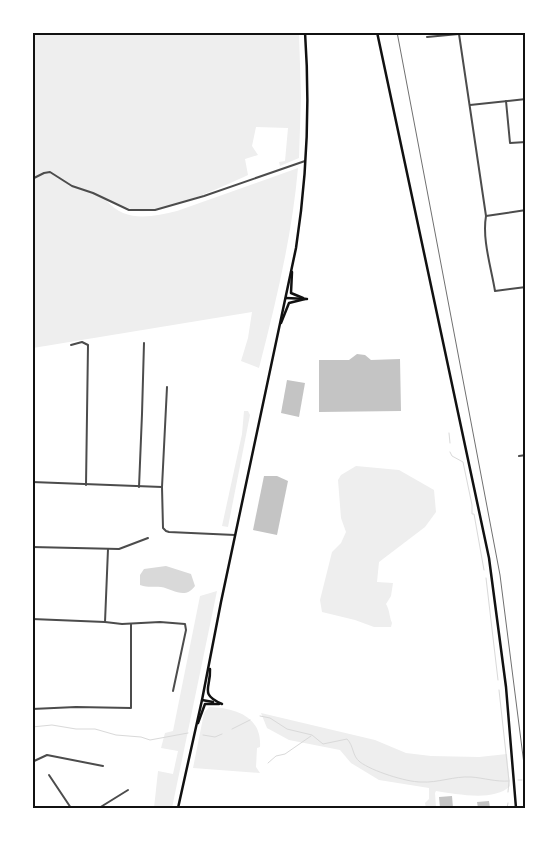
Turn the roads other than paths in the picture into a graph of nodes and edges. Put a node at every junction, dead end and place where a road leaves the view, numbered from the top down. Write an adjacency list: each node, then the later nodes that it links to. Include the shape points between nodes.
1 (305, 32): 10 (main road)
2 (377, 32): 51 (main road, via 489,558 506,687)
3 (480, 32): 4 (street)
4 (459, 34): 5 (street); 8 (street)
5 (427, 37)
6 (526, 99): 7 (street)
7 (506, 101): 8 (street); 9 (street, via 510,143)
8 (470, 105): 14 (street)
9 (526, 142)
10 (305, 161): 12 (street, via 155,210 129,210 72,186 50,172); 15 (main road, via 302,210)
11 (32, 173): 12 (lane)
12 (33, 178)
13 (526, 210): 14 (street)
14 (486, 216): 16 (street, via 495,291)
15 (292, 268): 17 (main road); 18 (main road, via 291,293)
16 (526, 288)
17 (285, 298): 18 (main road); 19 (main road)
18 (306, 299): 19 (main road, via 289,303)
19 (279, 329): 31 (main road)
20 (144, 343): 29 (street)
21 (71, 345): 28 (street, via 82,342 88,345)
22 (34, 354): 23 (street)
23 (32, 375)
24 (167, 387): 30 (street)
25 (526, 455): 26 (street)
26 (519, 456)
27 (32, 482): 28 (street)
28 (86, 484): 29 (street)
29 (138, 487): 30 (street)
30 (162, 487): 31 (street, via 163,528 166,531)
31 (235, 535): 38 (main road)
32 (148, 538): 34 (street, via 119,549)
33 (32, 547): 34 (street)
34 (108, 549): 36 (street)
35 (32, 619): 36 (street)
36 (105, 622): 37 (street)
37 (131, 624): 39 (street, via 185,624); 42 (street, via 130,708)
38 (209, 665): 40 (main road); 41 (main road, via 208,693 211,699)
39 (173, 691)
40 (202, 700): 41 (main road); 43 (main road)
41 (222, 704): 43 (main road, via 205,704)
42 (32, 708)
43 (196, 726): 50 (main road)
44 (32, 762): 45 (street, via 47,754)
45 (103, 766)
46 (49, 775): 48 (street)
47 (128, 790): 49 (street)
48 (71, 808)
49 (99, 808)
50 (178, 808)
51 (516, 808)

